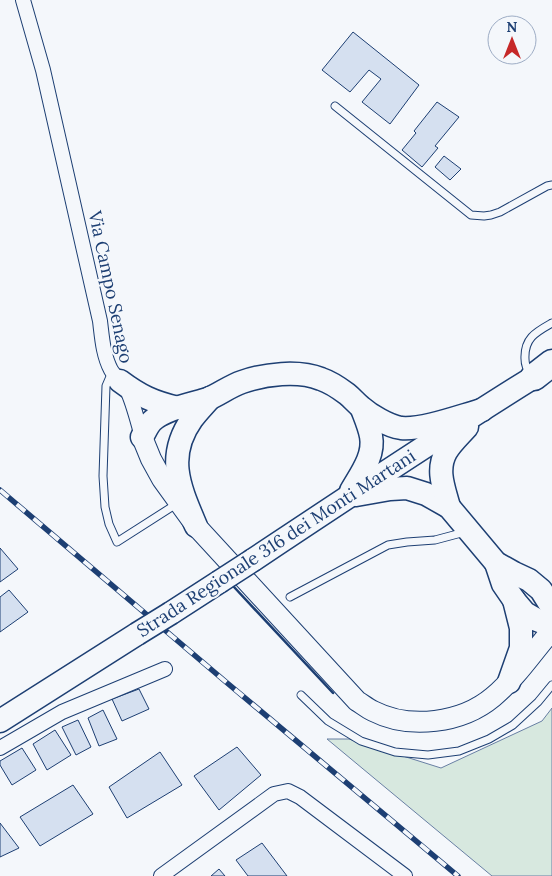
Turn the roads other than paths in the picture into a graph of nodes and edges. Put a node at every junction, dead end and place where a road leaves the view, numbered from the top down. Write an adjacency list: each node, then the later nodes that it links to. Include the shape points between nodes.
1 (23, 0): 6 (street, Via Campo Senago, via 43,70 100,321 103,347)
2 (335, 106): 3 (lane, via 471,215 500,212)
3 (552, 185)
4 (552, 323): 5 (lane, via 530,338 524,355 526,369)
5 (546, 369): 8 (main road, Strada Regionale 316 dei Monti Martani)
6 (116, 376): 9 (main road, via 138,394); 10 (street, via 130,397); 12 (lane, Via Campo Senago, via 106,386 104,476 105,507 118,542)
7 (362, 409): 8 (main road, via 384,422 409,428); 9 (main road, via 349,395 319,378 273,374 242,382); 11 (main road, via 372,443 366,466)
8 (482, 410): 11 (main road, Strada Regionale 316 dei Monti Martani); 13 (main road, via 452,443 442,461 441,478)
9 (185, 414): 10 (main road, via 178,430 162,436); 14 (main road, via 177,467 180,488)
10 (142, 437): 12 (street, via 154,466)
11 (348, 496): 13 (main road, via 408,488); 28 (main road, Strada Regionale 316 dei Monti Martani, bridge, via 171,613)
12 (178, 503): 14 (street)
13 (449, 507): 15 (main road)
14 (196, 526): 25 (street, via 356,701 374,712 415,721 456,717 476,709)
15 (469, 530): 16 (main road); 19 (lane, via 435,540 388,545)
16 (496, 563): 17 (main road); 20 (main road, via 503,584)
17 (529, 580): 18 (main road); 21 (main road, via 541,590)
18 (552, 581)
19 (290, 597)
20 (514, 600): 22 (main road, via 525,613); 25 (main road, via 521,628 521,648)
21 (552, 611)
22 (552, 626)
23 (552, 630): 25 (street)
24 (165, 669): 29 (street, via 62,712)
25 (509, 682)
26 (552, 685): 27 (lane, via 513,725 489,739 459,751 428,755 395,752 361,741 328,721)
27 (302, 695)
28 (0, 720)
29 (0, 748)
30 (161, 876): 31 (street, via 274,794 288,791)
31 (405, 876)

